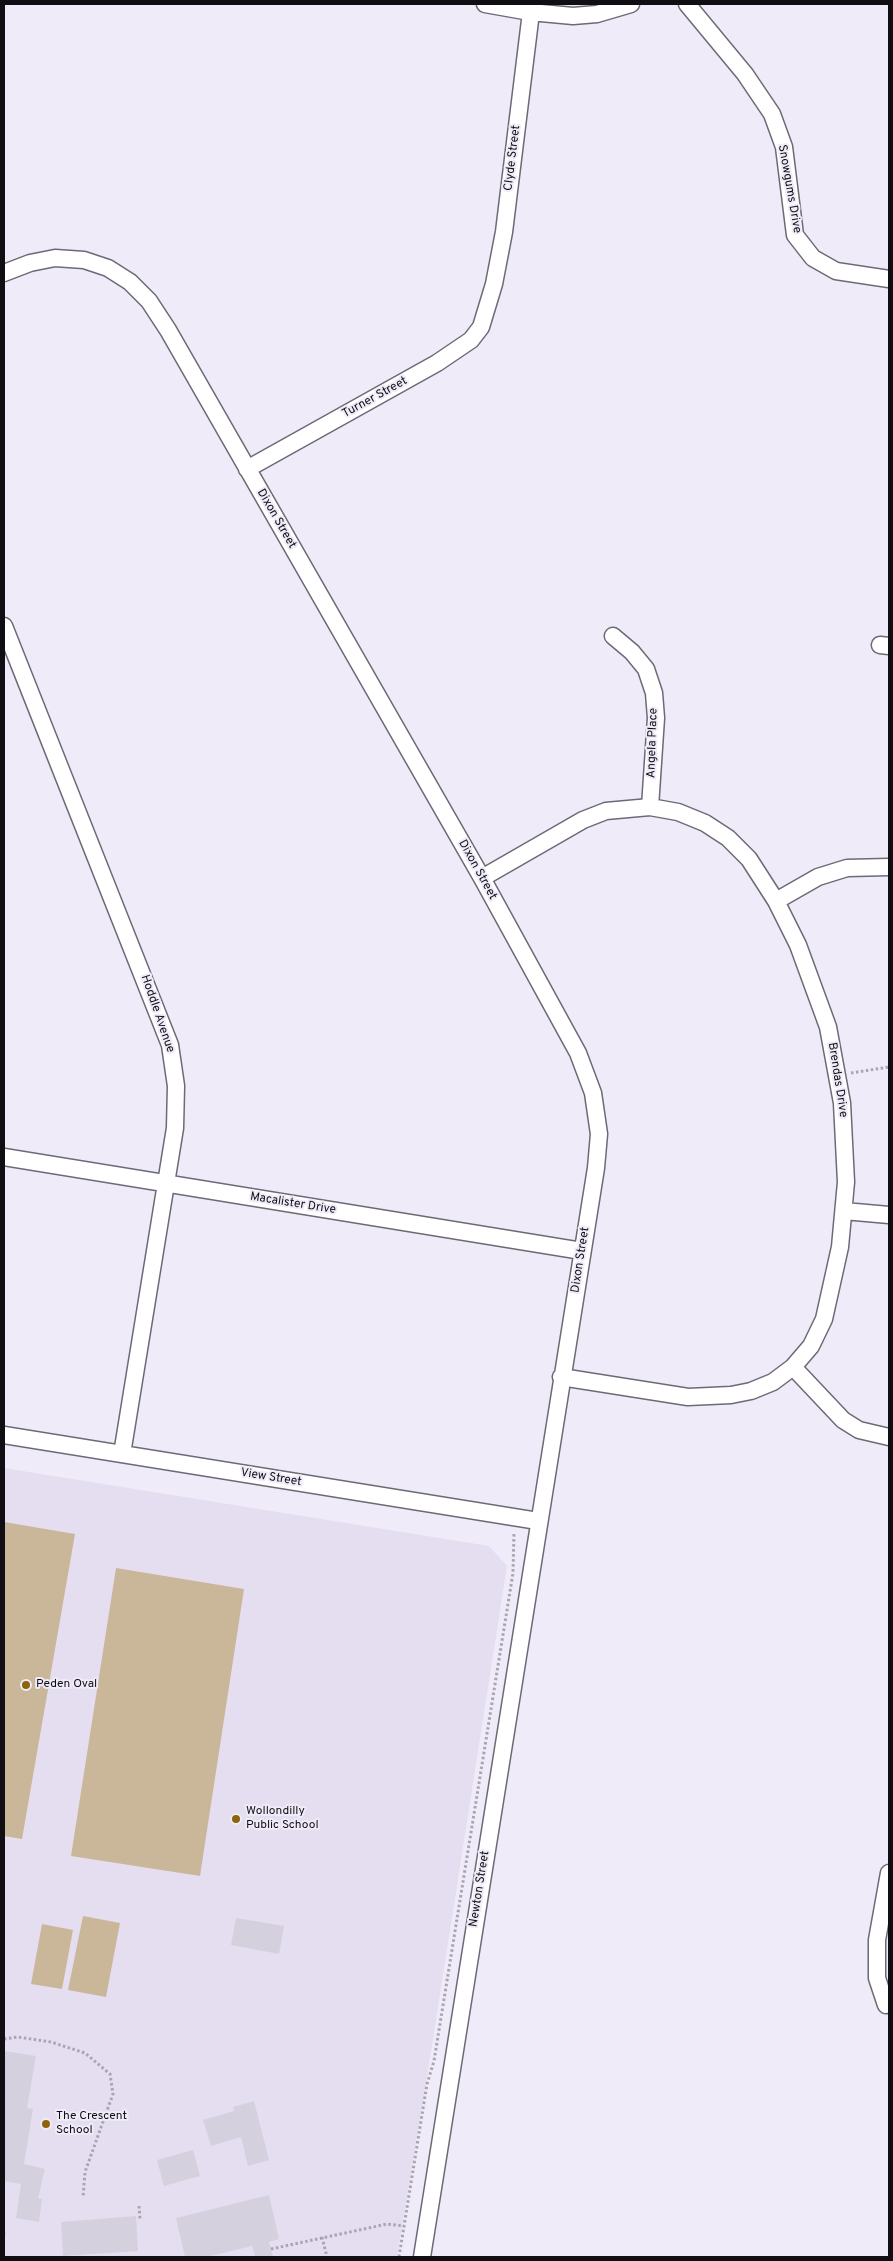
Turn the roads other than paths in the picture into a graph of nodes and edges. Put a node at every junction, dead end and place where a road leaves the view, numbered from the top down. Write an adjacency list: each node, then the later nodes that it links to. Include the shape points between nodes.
1 (485, 4): 4 (street)
2 (631, 4): 4 (street, via 598,14 573,16)
3 (687, 4): 6 (street, Snowgums Drive, via 745,74 772,114 784,147 795,235 813,258 836,271)
4 (531, 8): 7 (street, Clyde Street, via 504,232)
5 (4, 273): 8 (street, Dixon Street, via 30,262 55,258 84,260 108,268 130,282 149,301 168,330)
6 (889, 279)
7 (487, 310): 8 (street, Turner Street, via 481,327 458,350)
8 (247, 469): 13 (street, Dixon Street)
9 (4, 626): 16 (street, Hoddle Avenue, via 170,1045 176,1094)
10 (613, 636): 11 (street, Angela Place, via 646,669 654,693 656,718)
11 (650, 807): 13 (street, Brendas Drive, via 606,811 583,820); 14 (street, Brendas Drive, via 678,812 705,823 728,838 749,860)
12 (889, 867): 14 (street, via 847,868 818,877)
13 (482, 878): 19 (street, Dixon Street, via 578,1054 593,1093 598,1142)
14 (776, 901): 17 (street, Brendas Drive, via 816,988 828,1027 842,1104)
15 (4, 1157): 16 (street, Macalister Drive)
16 (167, 1183): 19 (street, Macalister Drive); 24 (street, Hoddle Avenue)
17 (844, 1211): 18 (street); 20 (street, Brendas Drive, via 824,1319 811,1346)
18 (889, 1215)
19 (582, 1251): 21 (street, Dixon Street)
20 (793, 1367): 21 (street, Brendas Drive, via 773,1382 751,1391 695,1397); 23 (street, via 843,1420 859,1430)
21 (562, 1376): 25 (street, Dixon Street)
22 (4, 1436): 24 (street, View Street)
23 (889, 1437)
24 (122, 1454): 25 (street, View Street)
25 (538, 1521): 28 (street, Newton Street)
26 (889, 1873): 27 (street, via 876,1940 876,1978 886,2005)
27 (889, 2004)
28 (422, 2257)

